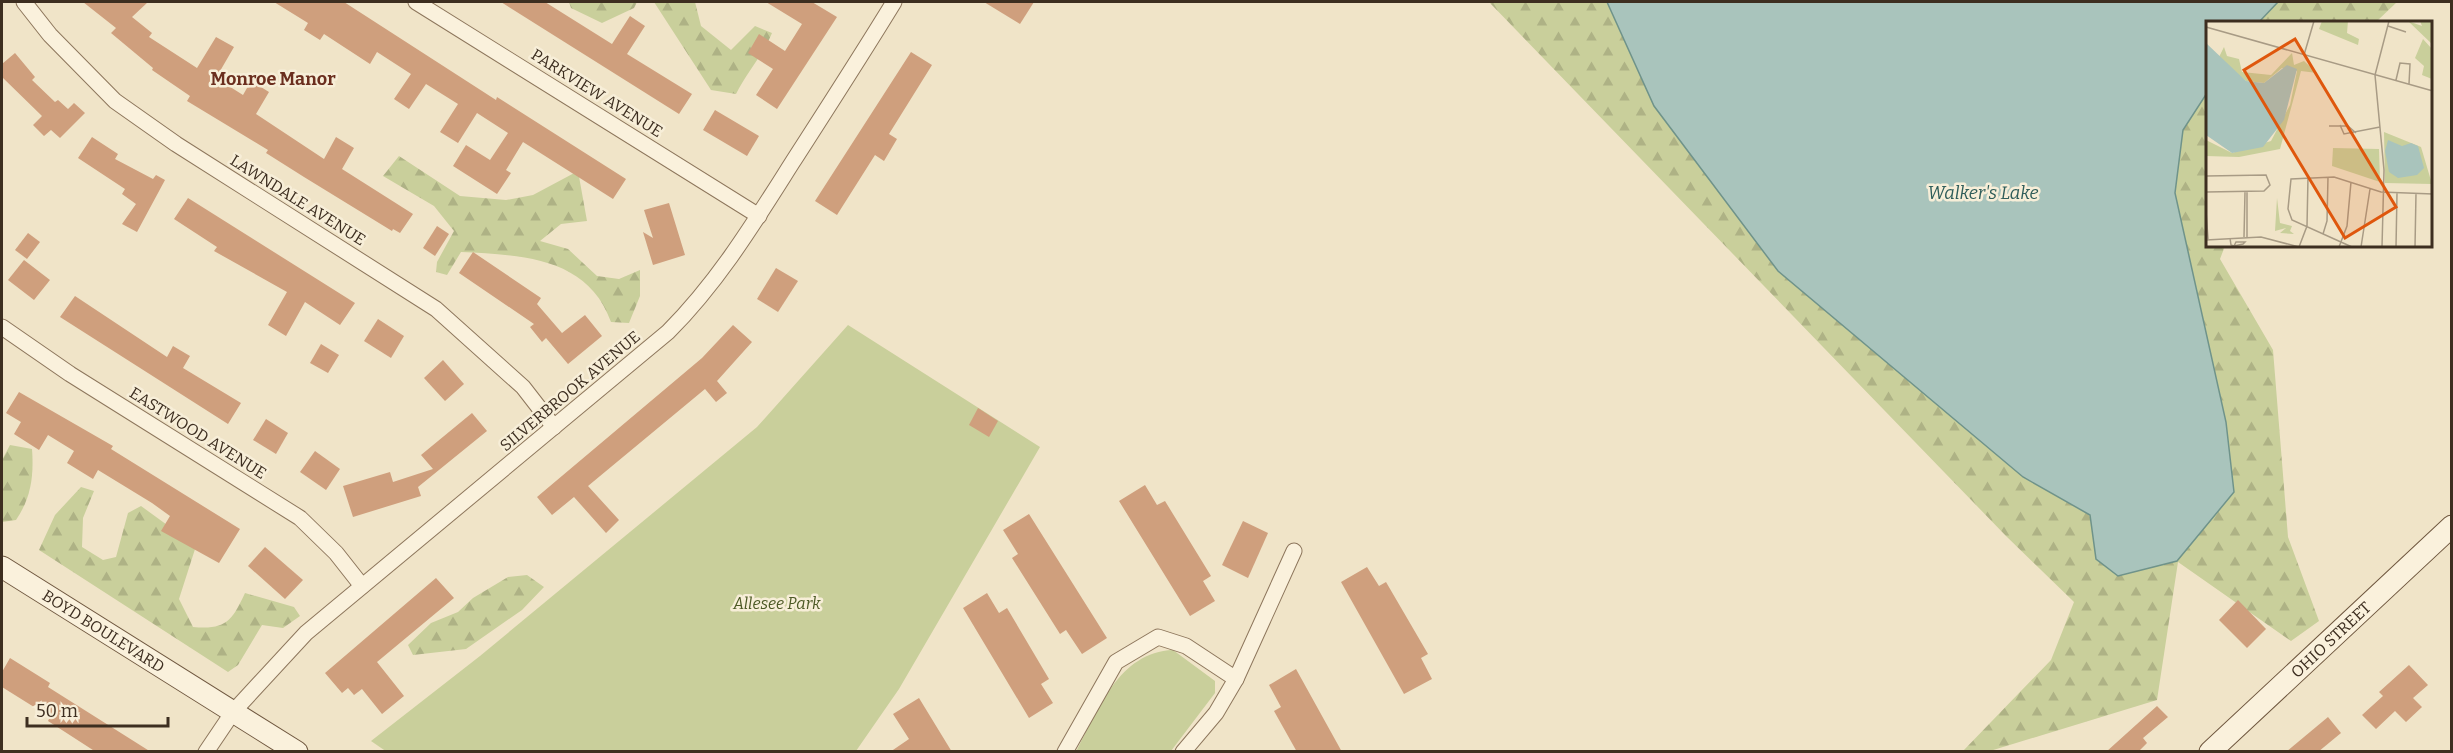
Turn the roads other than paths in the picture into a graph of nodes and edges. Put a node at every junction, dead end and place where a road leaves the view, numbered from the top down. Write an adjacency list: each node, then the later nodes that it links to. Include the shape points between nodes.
1 (24, 2): 6 (street, LAWNDALE AVENUE, via 50,35 115,101 436,309 523,387)
2 (416, 2): 4 (street, PARKVIEW AVENUE)
3 (891, 3): 4 (street, SILVERBROOK AVENUE)
4 (759, 216): 6 (street, SILVERBROOK AVENUE, via 693,307)
5 (2, 327): 10 (street, EASTWOOD AVENUE, via 300,518 336,553)
6 (554, 427): 10 (street, SILVERBROOK AVENUE)
7 (2451, 526): 13 (street, OHIO STREET)
8 (1294, 550): 11 (street)
9 (2, 567): 12 (street, BOYD BOULEVARD)
10 (362, 586): 12 (street, SILVERBROOK AVENUE, via 306,633)
11 (1236, 679): 16 (street, via 1186,646 1158,637 1116,662); 17 (street, via 1216,713)
12 (233, 711): 14 (street, SILVERBROOK AVENUE); 15 (street, BOYD BOULEVARD)
13 (2218, 749)
14 (206, 752)
15 (297, 752)
16 (1065, 752)
17 (1183, 752)

